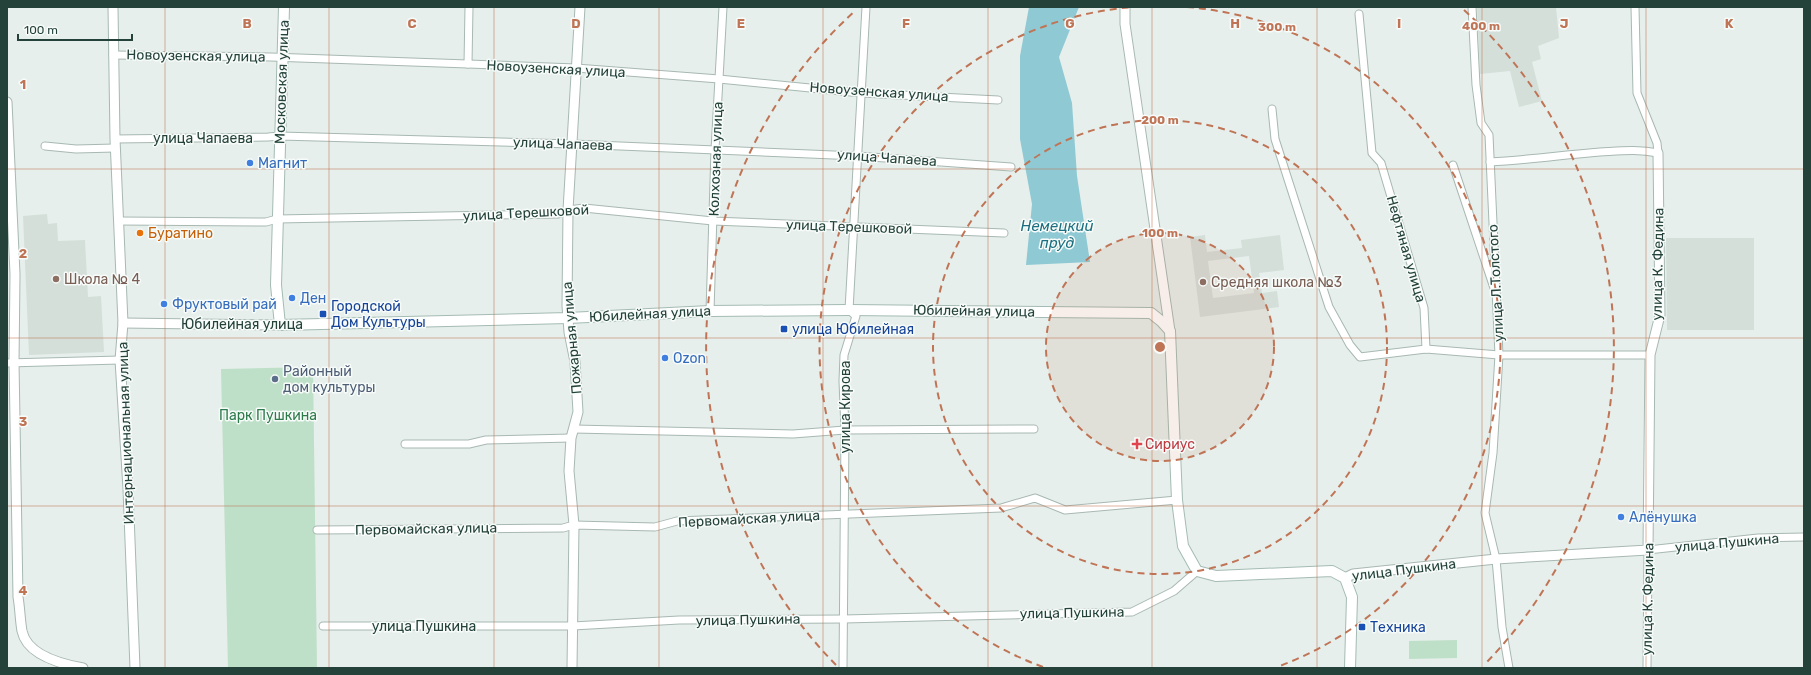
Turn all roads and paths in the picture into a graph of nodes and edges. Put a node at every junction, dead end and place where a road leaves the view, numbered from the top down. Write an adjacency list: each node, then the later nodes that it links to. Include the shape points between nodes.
1 (113, 7): 11 (street, Интернациональная улица)
2 (284, 7): 12 (main road, Московская улица)
3 (468, 7): 13 (street)
4 (580, 7): 14 (street, Пожарная улица)
5 (723, 7): 15 (street, Колхозная улица)
6 (866, 7): 16 (street, улица Кирова)
7 (1125, 7): 42 (street, via 1126,31)
8 (1472, 7): 27 (street, улица Л.Толстого, via 1476,85 1481,123 1489,135)
9 (1635, 7): 25 (street, улица К. Федина, via 1637,93 1658,143)
10 (1359, 14): 43 (street, Нефтяная улица, via 1372,153 1381,163 1424,308)
11 (113, 55): 12 (street, Новоузенская улица); 21 (street, Интернациональная улица)
12 (282, 58): 13 (street, Новоузенская улица); 20 (main road, Московская улица)
13 (468, 64): 14 (street, Новоузенская улица)
14 (576, 68): 15 (street, Новоузенская улица); 22 (street, Пожарная улица)
15 (719, 79): 16 (street, Новоузенская улица); 24 (street, Колхозная улица)
16 (861, 93): 17 (street, Новоузенская улица); 26 (street, улица Кирова)
17 (998, 100)
18 (7, 102): 47 (street, via 15,274)
19 (1272, 109): 43 (street, via 1275,139 1329,307 1350,345 1360,357)
20 (280, 136): 21 (street, улица Чапаева); 22 (street, улица Чапаева); 31 (main road, Московская улица)
21 (115, 143): 23 (street, улица Чапаева, via 76,148); 32 (street, Интернациональная улица)
22 (572, 144): 24 (street, улица Чапаева); 30 (street, Пожарная улица)
23 (45, 146)
24 (715, 150): 26 (street, улица Чапаева); 33 (street, Колхозная улица)
25 (1658, 153): 27 (street, via 1642,150); 45 (street, улица К. Федина, via 1660,315)
26 (857, 156): 29 (street, улица Чапаева); 34 (street, улица Кирова)
27 (1490, 162): 36 (street, улица Л.Толстого)
28 (1453, 165): 36 (street)
29 (1011, 167)
30 (568, 210): 31 (street, улица Терешковой, via 558,214); 33 (street, улица Терешковой, via 584,208); 39 (street, Пожарная улица)
31 (277, 219): 32 (street, улица Терешковой, via 266,222); 41 (main road, Московская улица, via 276,285)
32 (119, 221): 40 (street, Интернациональная улица)
33 (713, 221): 34 (street, улица Терешковой); 38 (street, Колхозная улица)
34 (854, 227): 35 (street, улица Терешковой); 37 (street, улица Кирова)
35 (1004, 233)
36 (1497, 297): 44 (street, улица Л.Толстого)
37 (849, 310): 38 (main road, Юбилейная улица); 42 (main road, Юбилейная улица, via 1152,313); 50 (street, улица Кирова, via 856,316 844,355)
38 (710, 311): 39 (main road, Юбилейная улица)
39 (568, 318): 41 (main road, Юбилейная улица); 48 (street, Пожарная улица, via 575,362 578,412)
40 (123, 323): 41 (street, Юбилейная улица); 46 (street, Интернациональная улица)
41 (280, 325)
42 (1170, 331): 53 (main road)
43 (1426, 349): 44 (street)
44 (1499, 355): 45 (street); 59 (street, улица Л.Толстого, via 1493,453 1485,513)
45 (1650, 355): 58 (street, улица К. Федина)
46 (120, 360): 47 (street); 66 (street, Интернациональная улица)
47 (11, 362): 65 (street, via 18,597 22,632 30,648 45,656)
48 (574, 429): 50 (street, via 793,434); 51 (street, Пожарная улица)
49 (1034, 429): 50 (street)
50 (845, 430): 54 (street, улица Кирова)
51 (571, 438): 52 (street, via 486,440 469,444); 55 (street, Пожарная улица, via 569,471)
52 (405, 444)
53 (1177, 500): 54 (street, Первомайская улица, via 1065,510 1035,498 1001,508); 60 (main road, via 1183,546)
54 (845, 514): 55 (street, Первомайская улица, via 677,521 655,527); 62 (street, улица Кирова)
55 (574, 525): 56 (street, Первомайская улица, via 563,528); 64 (street, Пожарная улица)
56 (317, 530)
57 (1804, 537): 58 (street, улица Пушкина, via 1758,538)
58 (1648, 550): 59 (street, улица Пушкина); 71 (street, улица К. Федина)
59 (1496, 559): 61 (street, улица Пушкина, via 1353,574); 70 (street, улица Л.Толстого, via 1502,627)
60 (1197, 571): 61 (main road, улица Пушкина, via 1216,576 1332,571); 62 (street, улица Пушкина, via 1174,592 1132,612)
61 (1345, 578): 69 (main road, via 1352,597)
62 (844, 619): 64 (street, улица Пушкина, via 679,620); 68 (street, улица Кирова)
63 (323, 626): 64 (street, улица Пушкина)
64 (573, 626): 67 (street, Пожарная улица)
65 (83, 668)
66 (135, 668)
67 (572, 668)
68 (844, 668)
69 (1350, 668)
70 (1509, 668)
71 (1647, 668)

